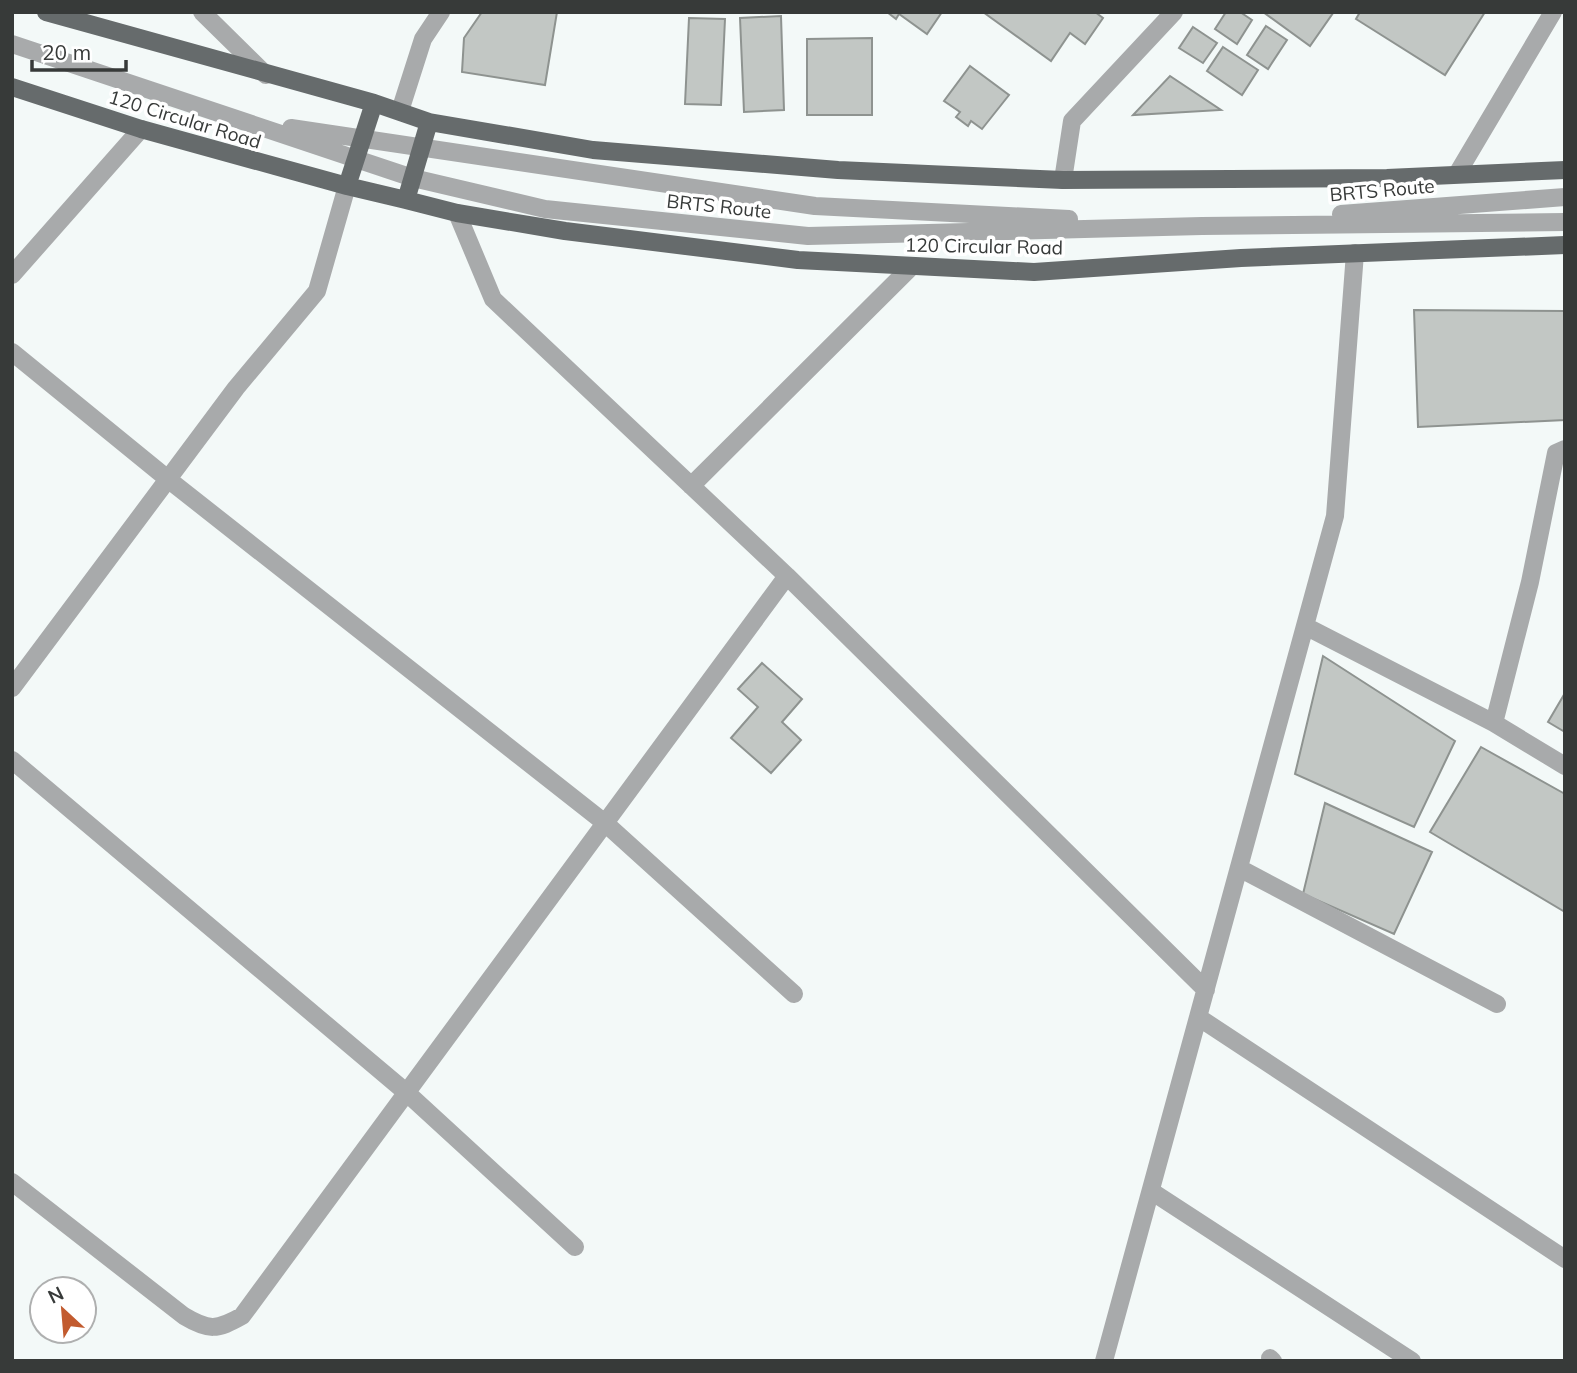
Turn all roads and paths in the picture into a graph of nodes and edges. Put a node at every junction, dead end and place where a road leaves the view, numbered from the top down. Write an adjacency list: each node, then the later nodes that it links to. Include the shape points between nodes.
1 (46, 12): 7 (main road)
2 (202, 12): 7 (street)
3 (441, 12): 10 (street, via 423,39)
4 (1174, 12): 20 (street, via 1072,121)
5 (1553, 12): 18 (street)
6 (12, 44): 11 (street, BRTS Route)
7 (266, 75): 9 (main road)
8 (12, 88): 13 (main road, 120 Circular Road)
9 (374, 103): 10 (main road); 14 (main road)
10 (400, 111): 12 (main road)
11 (244, 121): 14 (street, BRTS Route); 16 (street, BRTS Route)
12 (429, 122): 15 (main road); 20 (main road, via 593,150 838,170)
13 (141, 129): 21 (main road, 120 Circular Road); 30 (street)
14 (362, 140): 15 (street, BRTS Route); 16 (main road)
15 (421, 149): 19 (main road); 26 (street, BRTS Route, via 815,206)
16 (355, 160): 19 (street, BRTS Route); 21 (main road)
17 (1565, 170): 18 (main road)
18 (1457, 174): 20 (main road)
19 (413, 178): 23 (main road); 26 (street, BRTS Route, via 545,209 808,236)
20 (1063, 180)
21 (347, 186): 23 (main road, 120 Circular Road); 33 (street, via 317,291 236,388)
22 (1565, 197): 26 (street, BRTS Route)
23 (406, 200): 24 (main road, 120 Circular Road)
24 (457, 213): 29 (main road, 120 Circular Road, via 565,232 798,260); 34 (street, via 493,299)
25 (1565, 222): 26 (street, BRTS Route)
26 (1202, 226)
27 (1565, 245): 28 (main road, 120 Circular Road)
28 (1354, 253): 29 (main road, 120 Circular Road, via 1034,272); 36 (street, via 1335,516)
29 (912, 266): 34 (street)
30 (12, 275)
31 (12, 352): 33 (street)
32 (1565, 449): 38 (street, via 1556,453 1530,582)
33 (169, 480): 37 (street); 41 (street)
34 (691, 486): 35 (street)
35 (787, 576): 41 (street); 43 (street)
36 (1305, 626): 38 (street); 42 (street)
37 (12, 688)
38 (1494, 723): 40 (street)
39 (12, 760): 47 (street)
40 (1565, 766)
41 (606, 823): 44 (street); 47 (street)
42 (1239, 868): 43 (street); 45 (street)
43 (1206, 990): 46 (street)
44 (794, 994)
45 (1497, 1004)
46 (1198, 1017): 49 (street); 51 (street)
47 (407, 1093): 48 (street, via 254,1301 242,1316 221,1328 202,1326 184,1316); 50 (street)
48 (12, 1182)
49 (1151, 1191): 52 (street); 53 (street)
50 (575, 1247)
51 (1565, 1259)
52 (1387, 1354): 54 (street)
53 (1104, 1361)
54 (1412, 1361)

